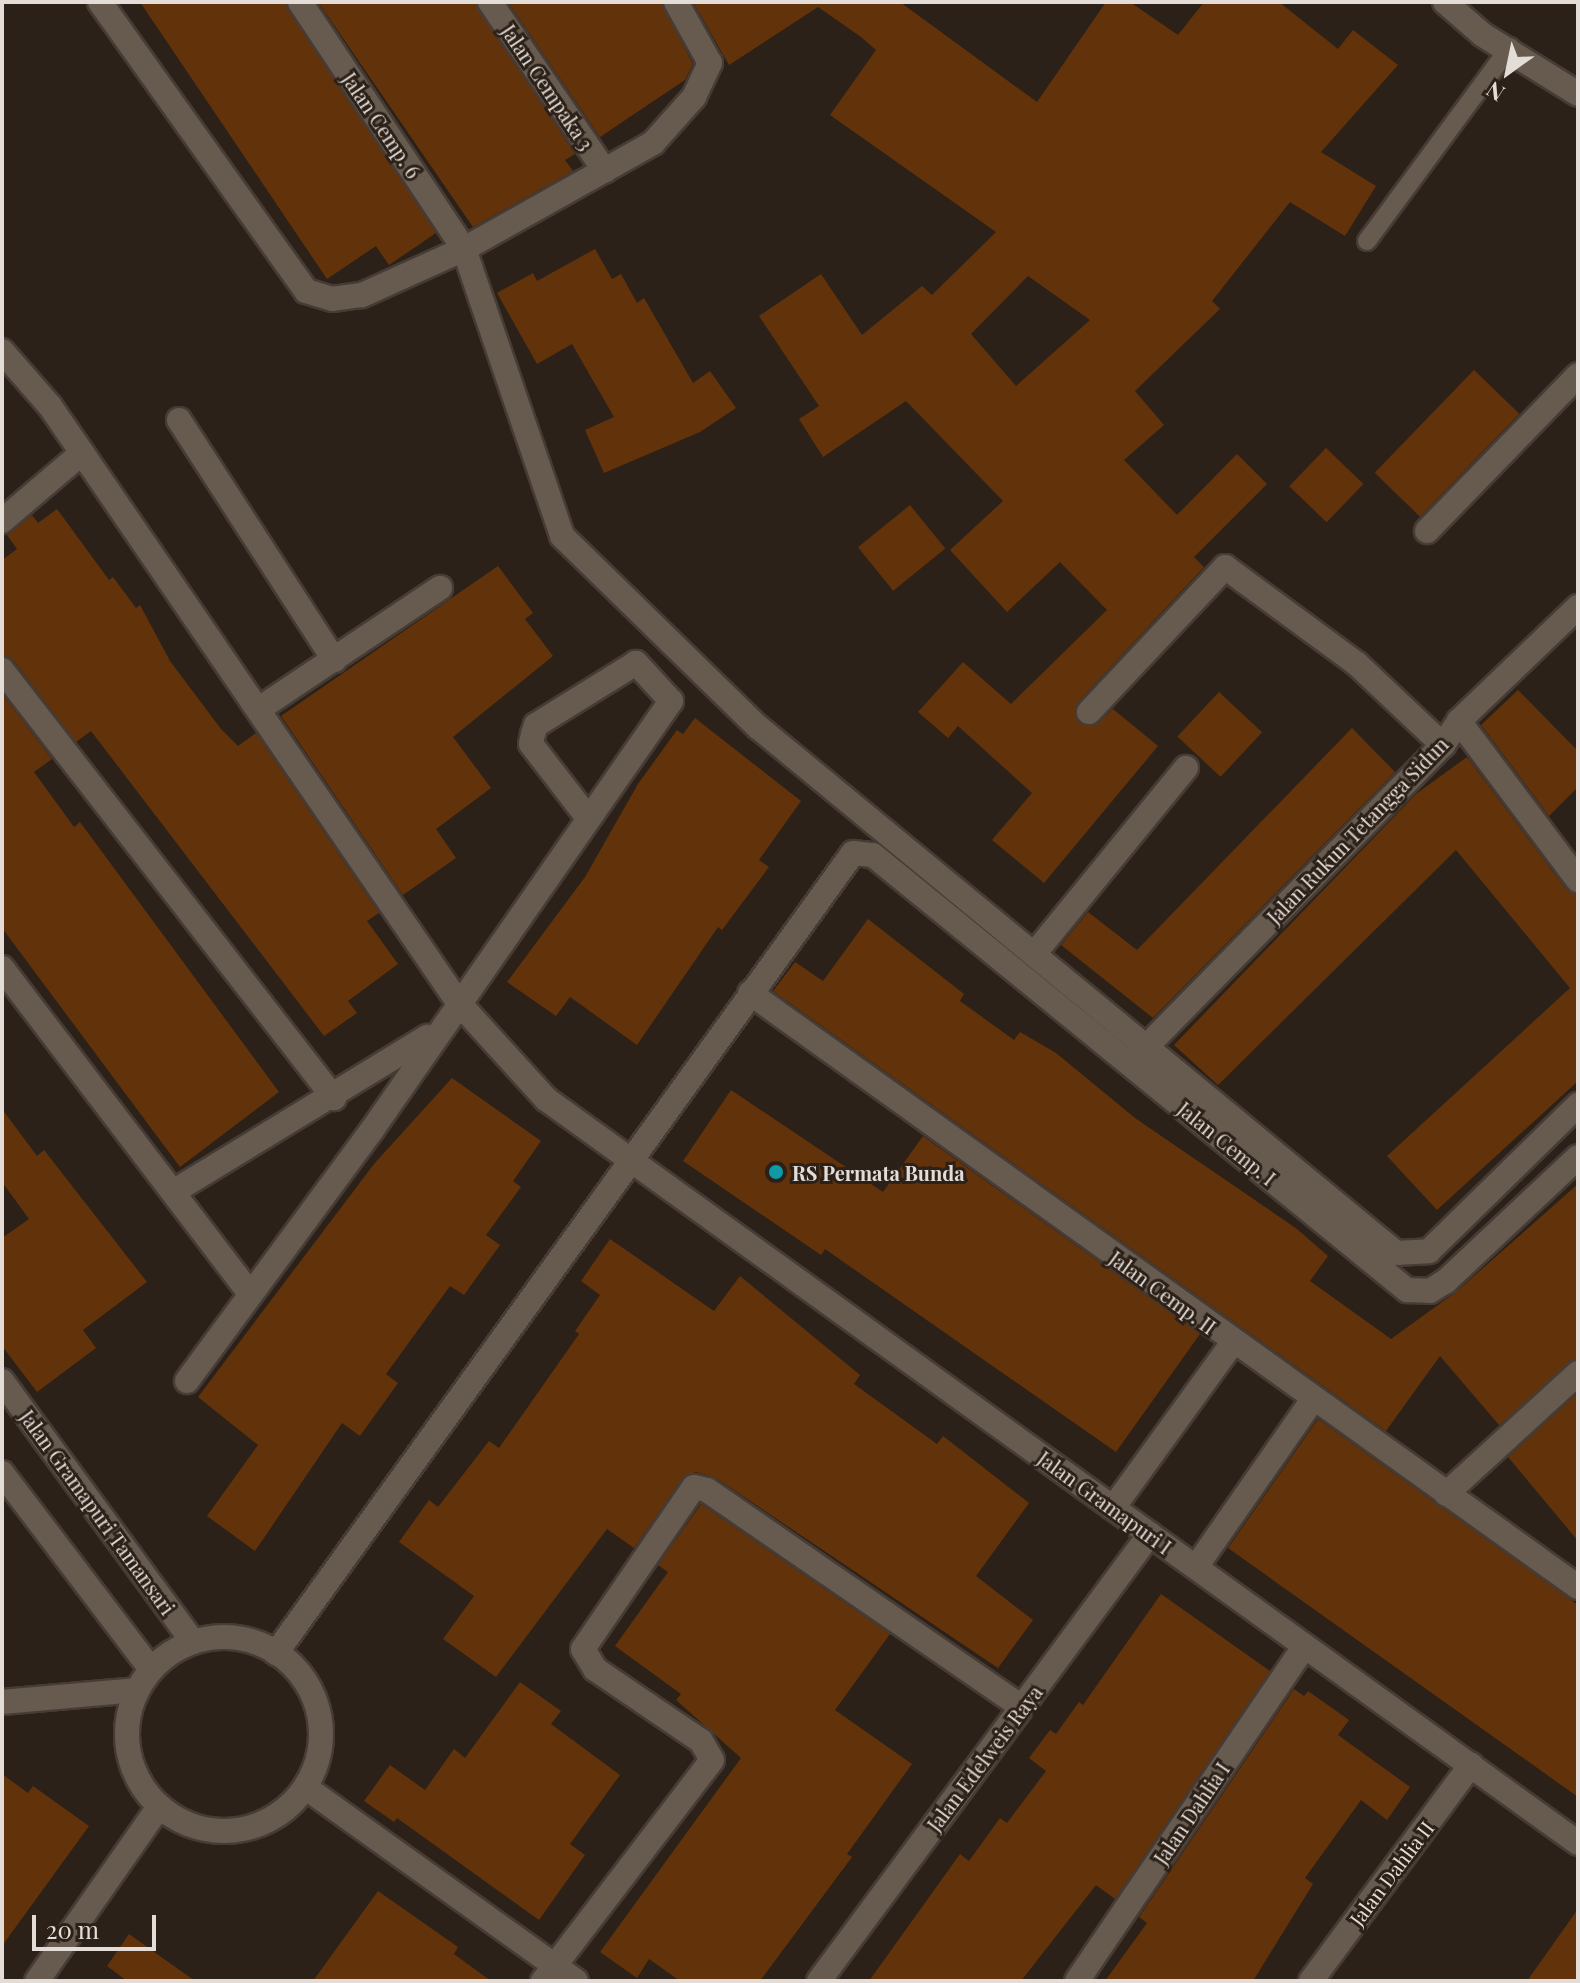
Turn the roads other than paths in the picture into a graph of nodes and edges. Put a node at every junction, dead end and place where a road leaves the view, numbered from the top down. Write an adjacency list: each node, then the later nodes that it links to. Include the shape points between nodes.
1 (100, 2): 10 (street, via 306,291 332,299 362,295)
2 (300, 2): 10 (street, Jalan Cemp. 6)
3 (490, 2): 8 (street, Jalan Cempaka 3)
4 (676, 2): 8 (street, via 710,63 694,97 653,143)
5 (1445, 2): 6 (street, via 1483,35)
6 (1510, 47): 7 (street); 9 (lane)
7 (1578, 94)
8 (605, 171): 10 (street)
9 (1367, 241)
10 (464, 249): 28 (street, Jalan Cemp. 6, via 562,536 758,727)
11 (2, 351): 14 (street, Jalan Gramapuri I)
12 (1578, 375): 16 (street)
13 (179, 420): 19 (street)
14 (82, 453): 15 (street); 21 (street, Jalan Gramapuri I)
15 (2, 521)
16 (1427, 531)
17 (440, 588): 19 (street)
18 (1578, 607): 23 (street)
19 (334, 660): 21 (street)
20 (2, 670): 34 (street)
21 (259, 709): 31 (street, Jalan Gramapuri I)
22 (1089, 712): 24 (street, via 1225,567 1357,664)
23 (1459, 721): 24 (street, Jalan Rukun Tetangga Sidun); 27 (street, Jalan Rukun Tetangga Sidun)
24 (1443, 745): 33 (street, Jalan Rukun Tetangga Sidun)
25 (1186, 768): 28 (street)
26 (588, 818): 26 (street, via 671,701 636,663 536,725 533,734 531,744); 31 (street)
27 (1578, 880)
28 (1035, 953): 33 (street, Jalan Cemp. 6)
29 (2, 968): 38 (street)
30 (750, 993): 36 (street, Jalan Cemp. I, via 847,857 860,851 873,855 1407,1290 1430,1291 1446,1281); 37 (street); 40 (street, Jalan Cemp. II)
31 (458, 1002): 32 (street); 37 (street, Jalan Gramapuri I, via 546,1099)
32 (436, 1031): 34 (street); 39 (street, via 372,1130)
33 (1147, 1046): 35 (street, Jalan Cemp. 6, via 1380,1243 1412,1257 1429,1251)
34 (334, 1098): 38 (street)
35 (1578, 1105)
36 (1578, 1157)
37 (633, 1161): 47 (street, Jalan Gramapuri I); 53 (street)
38 (173, 1192): 39 (street)
39 (248, 1291): 43 (street)
40 (1233, 1342): 44 (street, Jalan Cemp. II); 47 (street)
41 (1578, 1373): 46 (street)
42 (2, 1381): 51 (street, Jalan Gramapuri Tamansari)
43 (187, 1381)
44 (1313, 1399): 46 (street, Jalan Cemp. II); 49 (street)
45 (2, 1473): 54 (street)
46 (1446, 1494): 50 (street, Jalan Cemp. II)
47 (1113, 1508): 48 (street, Jalan Gramapuri I)
48 (1150, 1534): 49 (street, Jalan Gramapuri I); 57 (street, Jalan Edelweis Raya)
49 (1196, 1567): 52 (street, Jalan Gramapuri I)
50 (1578, 1587)
51 (193, 1642): 53 (street, via 243,1639); 54 (street)
52 (1305, 1646): 58 (street, Jalan Gramapuri I); 67 (street, Jalan Dahlia I)
53 (276, 1653): 59 (street, via 305,1681 316,1704 319,1755)
54 (151, 1669): 55 (street)
55 (137, 1690): 56 (street); 60 (street, via 127,1740 142,1787)
56 (2, 1702)
57 (1022, 1707): 62 (street, via 707,1490 694,1487 583,1649 595,1669 701,1741 712,1760); 66 (street, Jalan Edelweis Raya)
58 (1471, 1765): 61 (street, Jalan Gramapuri I); 63 (street, Jalan Dahlia II)
59 (305, 1787): 60 (street, via 277,1816 230,1831 192,1825); 62 (street)
60 (159, 1807): 64 (street)
61 (1578, 1843)
62 (549, 1973): 65 (street)
63 (1314, 1980)
64 (37, 1981)
65 (576, 1981)
66 (819, 1981)
67 (1077, 1981)

